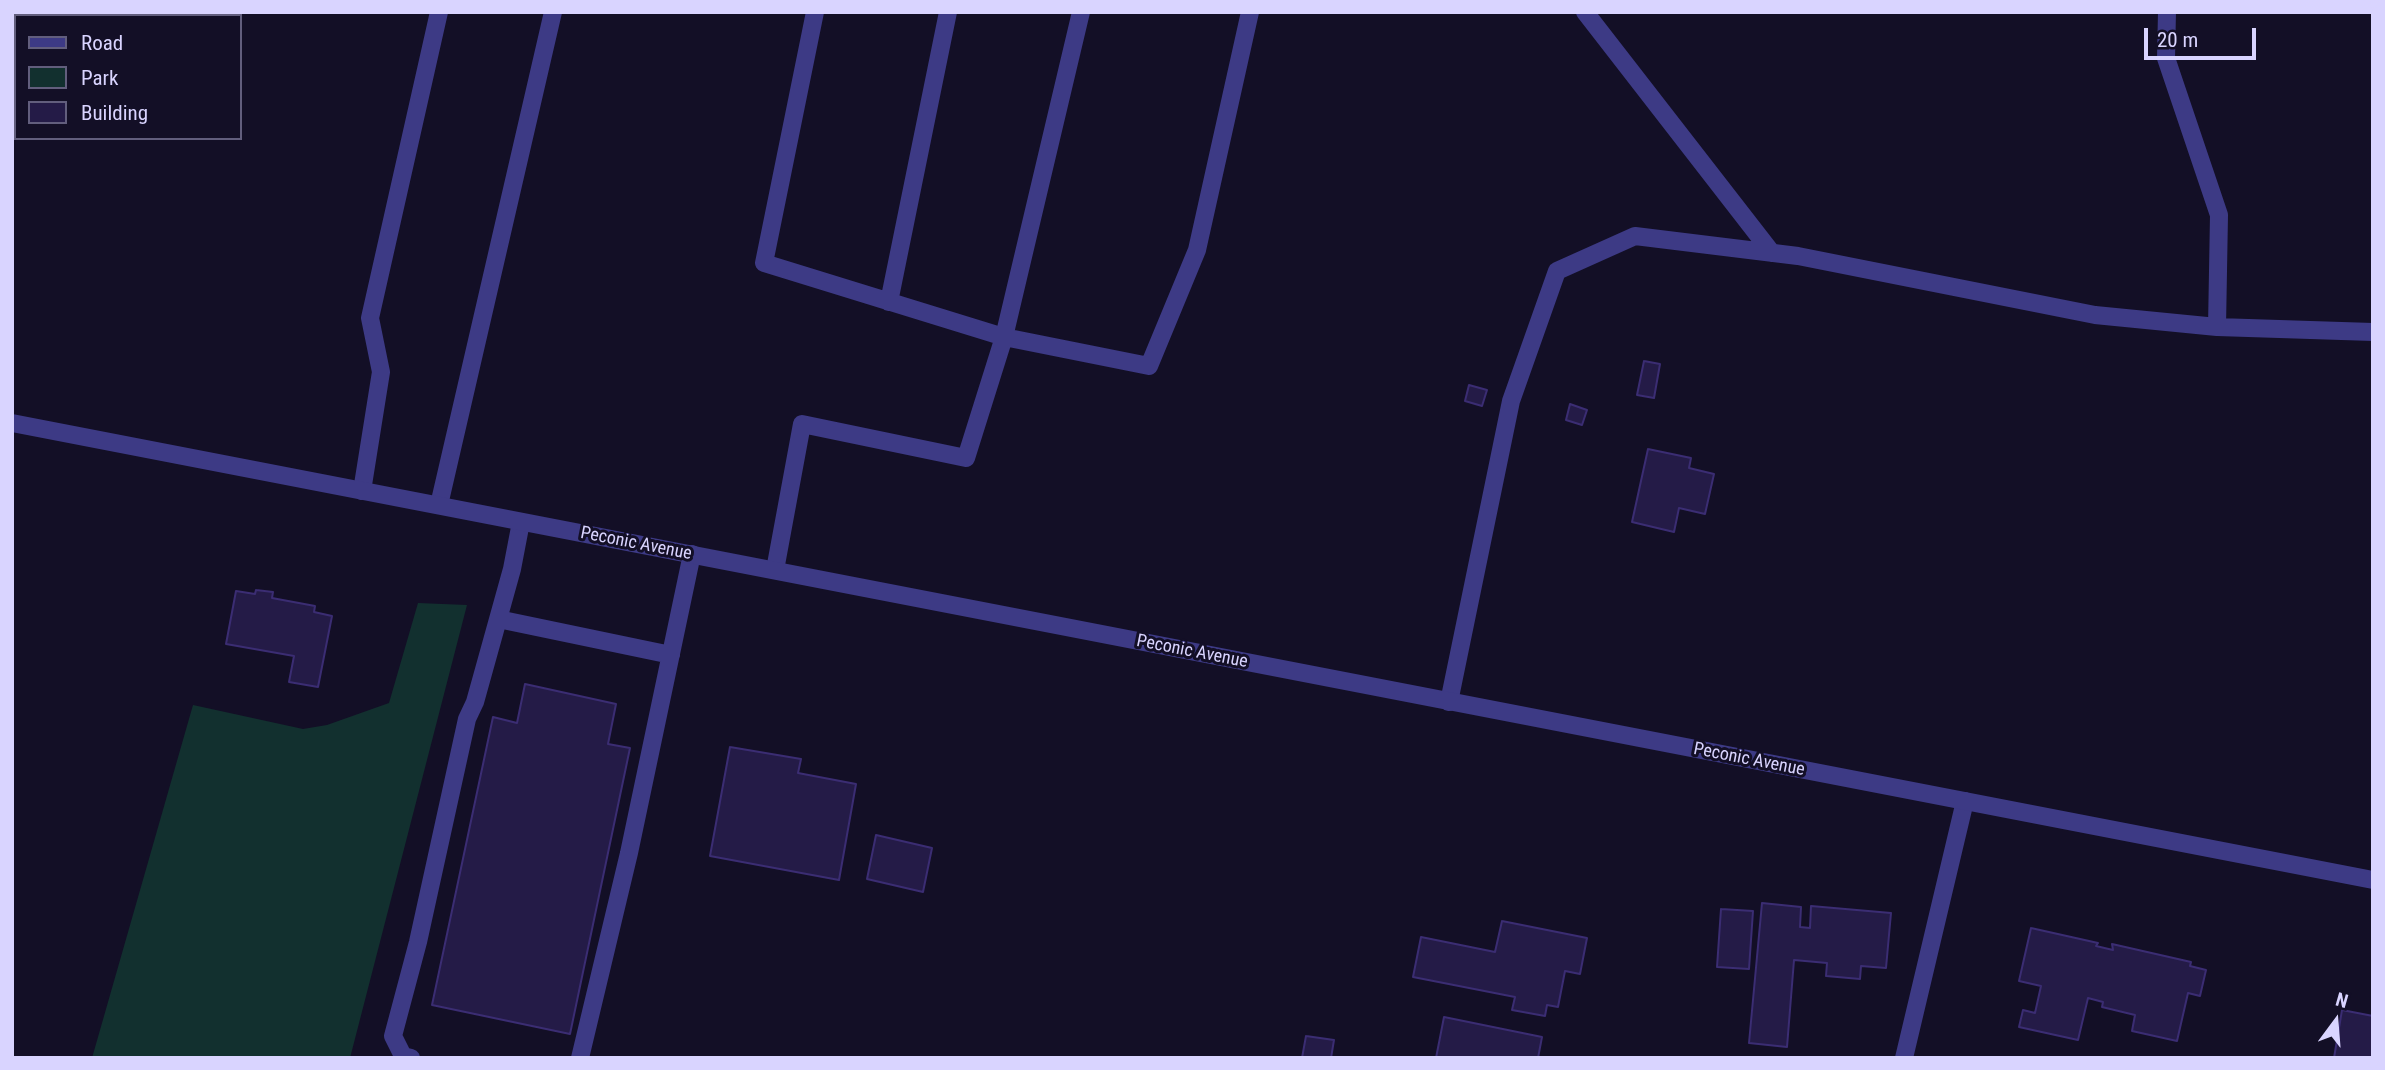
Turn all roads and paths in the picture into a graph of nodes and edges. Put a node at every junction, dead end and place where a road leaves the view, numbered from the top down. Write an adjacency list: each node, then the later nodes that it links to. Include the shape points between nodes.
1 (439, 12): 15 (street, via 370,318 381,372)
2 (552, 12): 16 (street)
3 (814, 12): 10 (street, via 764,263)
4 (948, 12): 10 (street)
5 (1081, 12): 13 (street)
6 (1250, 12): 13 (street, via 1197,250 1149,366)
7 (1585, 12): 9 (street)
8 (2167, 12): 11 (street, via 2166,58 2219,215)
9 (1772, 253): 11 (street, via 2095,315); 22 (street, via 1634,236 1557,271 1511,401)
10 (889, 302): 13 (street)
11 (2217, 327): 12 (street)
12 (2373, 332)
13 (1004, 337): 19 (street, via 966,458 802,424)
14 (12, 423): 15 (street, Peconic Avenue)
15 (362, 491): 16 (street, Peconic Avenue)
16 (439, 505): 17 (street, Peconic Avenue)
17 (521, 522): 18 (street, Peconic Avenue); 20 (street)
18 (692, 554): 19 (street, Peconic Avenue); 21 (street)
19 (775, 570): 22 (street, Peconic Avenue)
20 (498, 620): 21 (street); 25 (street, via 467,719 393,1036 403,1056)
21 (671, 654): 26 (street)
22 (1449, 702): 23 (street, Peconic Avenue)
23 (1965, 801): 24 (street, Peconic Avenue); 27 (street)
24 (2373, 880)
25 (411, 1058)
26 (580, 1058)
27 (1904, 1058)

